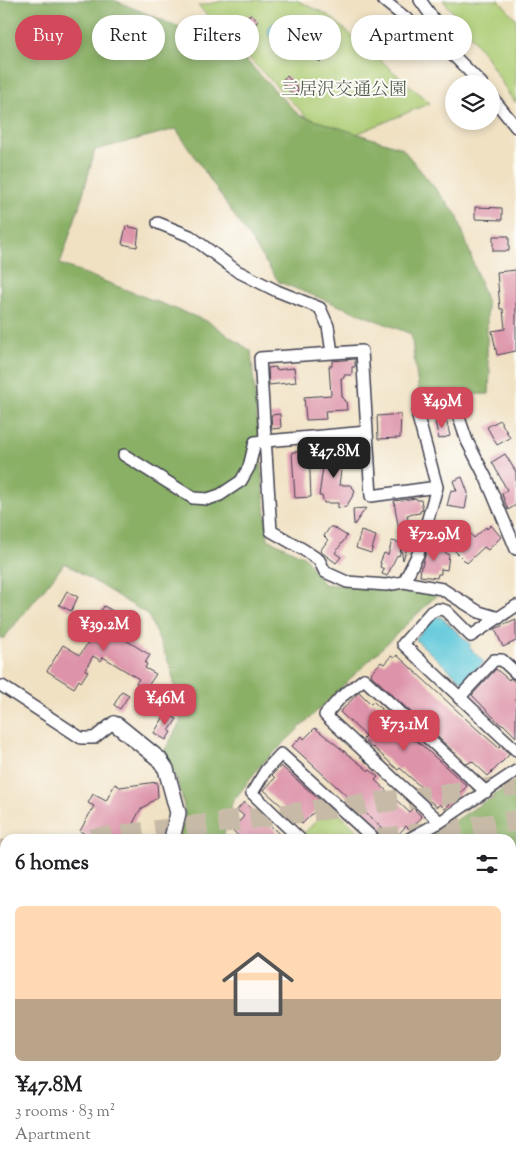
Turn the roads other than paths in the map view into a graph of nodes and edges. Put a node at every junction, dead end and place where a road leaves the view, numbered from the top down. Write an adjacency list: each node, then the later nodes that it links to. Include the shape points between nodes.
1 (383, 0): 3 (street)
2 (420, 0): 4 (street)
3 (402, 15)
4 (431, 15)
5 (458, 60): 6 (street)
6 (473, 75)
7 (500, 107): 8 (street)
8 (516, 127)
9 (158, 223): 10 (street, via 190,236 237,271 320,308 328,326)
10 (332, 353): 11 (street, via 362,351); 12 (street, via 260,358)
11 (367, 432): 12 (street); 14 (street, via 372,496)
12 (265, 442): 13 (street, via 255,442 249,467 241,480 220,495 208,499 193,498); 16 (street, via 271,531 320,560 325,572 347,582 386,585)
13 (124, 455)
14 (437, 487): 15 (street, via 418,412 426,403 439,400 457,412 467,442); 16 (street, via 418,554)
15 (516, 549)
16 (404, 582): 18 (street, via 442,589 479,612)
17 (516, 606): 18 (street)
18 (499, 618): 21 (street, via 471,636 446,611 436,609 403,644)
19 (516, 673): 21 (street, via 502,660 494,660)
20 (2, 686): 22 (street, via 81,738 94,738 114,722)
21 (459, 698): 23 (street)
22 (117, 725): 27 (street, via 159,759 166,769 178,813)
23 (516, 750)
24 (516, 771): 25 (street)
25 (486, 792): 26 (street); 26 (street, via 364,679 325,715)
26 (440, 822): 30 (street)
27 (173, 834)
28 (295, 834): 29 (street, via 252,793 281,754)
29 (369, 834)
30 (418, 834)

